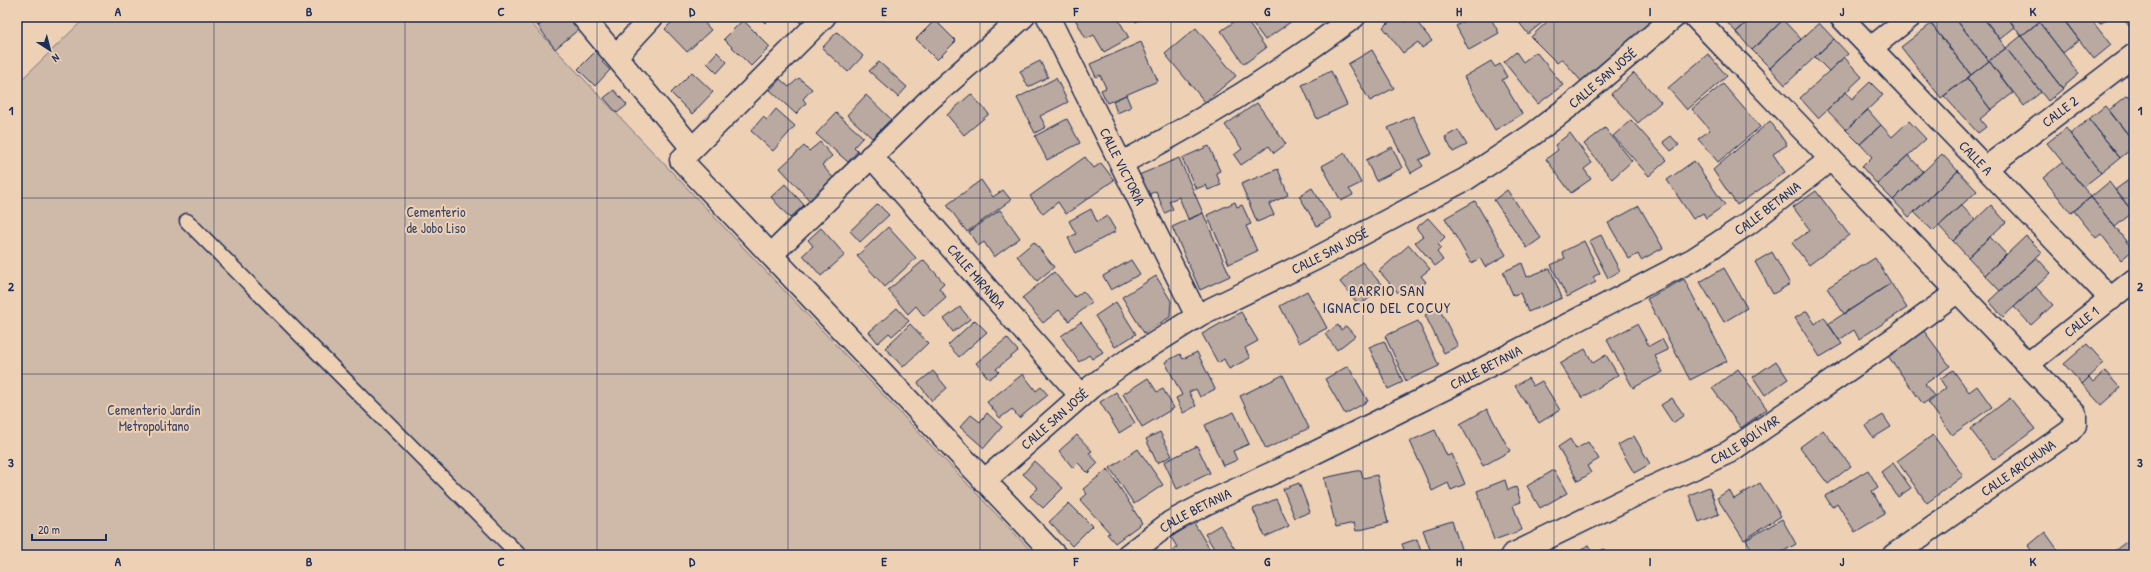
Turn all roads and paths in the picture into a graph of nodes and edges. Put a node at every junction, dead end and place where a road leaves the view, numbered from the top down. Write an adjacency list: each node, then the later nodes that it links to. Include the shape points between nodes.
1 (584, 17): 13 (street)
2 (652, 17): 13 (street)
3 (824, 17): 14 (street)
4 (1022, 17): 15 (street)
5 (1048, 17): 17 (street, CALLE VICTORIA)
6 (1354, 17): 17 (street, via 1235,99 1174,136)
7 (1674, 17): 24 (street, CALLE SAN JOSÉ, via 1543,127 1466,179 1322,256)
8 (1695, 17): 16 (street)
9 (1842, 17): 11 (street, CALLE A)
10 (1910, 17): 11 (street)
11 (1871, 48): 18 (street, CALLE A)
12 (2134, 55): 18 (street, CALLE 2)
13 (616, 56): 14 (street)
14 (687, 154): 20 (street)
15 (871, 156): 20 (street); 26 (street, CALLE MIRANDA)
16 (1831, 159): 22 (street); 30 (street, CALLE BETANIA, via 1749,223 1694,259 1439,392 1170,522)
17 (1122, 163): 24 (street, CALLE VICTORIA)
18 (1986, 168): 23 (street, CALLE A)
19 (186, 221): 28 (lane)
20 (770, 255): 27 (street)
21 (2134, 280): 23 (street, CALLE 1)
22 (1958, 291): 25 (street); 31 (street, CALLE BOLÍVAR, via 1729,452)
23 (2111, 299): 25 (street, CALLE 1)
24 (1197, 316): 26 (street, CALLE SAN JOSÉ, via 1128,360)
25 (2028, 364): 32 (street, CALLE ARICHUNA, via 2073,410 2075,425 2044,450)
26 (1081, 396): 27 (street, CALLE SAN JOSÉ)
27 (984, 481): 29 (street)
28 (519, 555)
29 (1055, 555)
30 (1128, 555)
31 (1512, 555)
32 (1894, 555)

